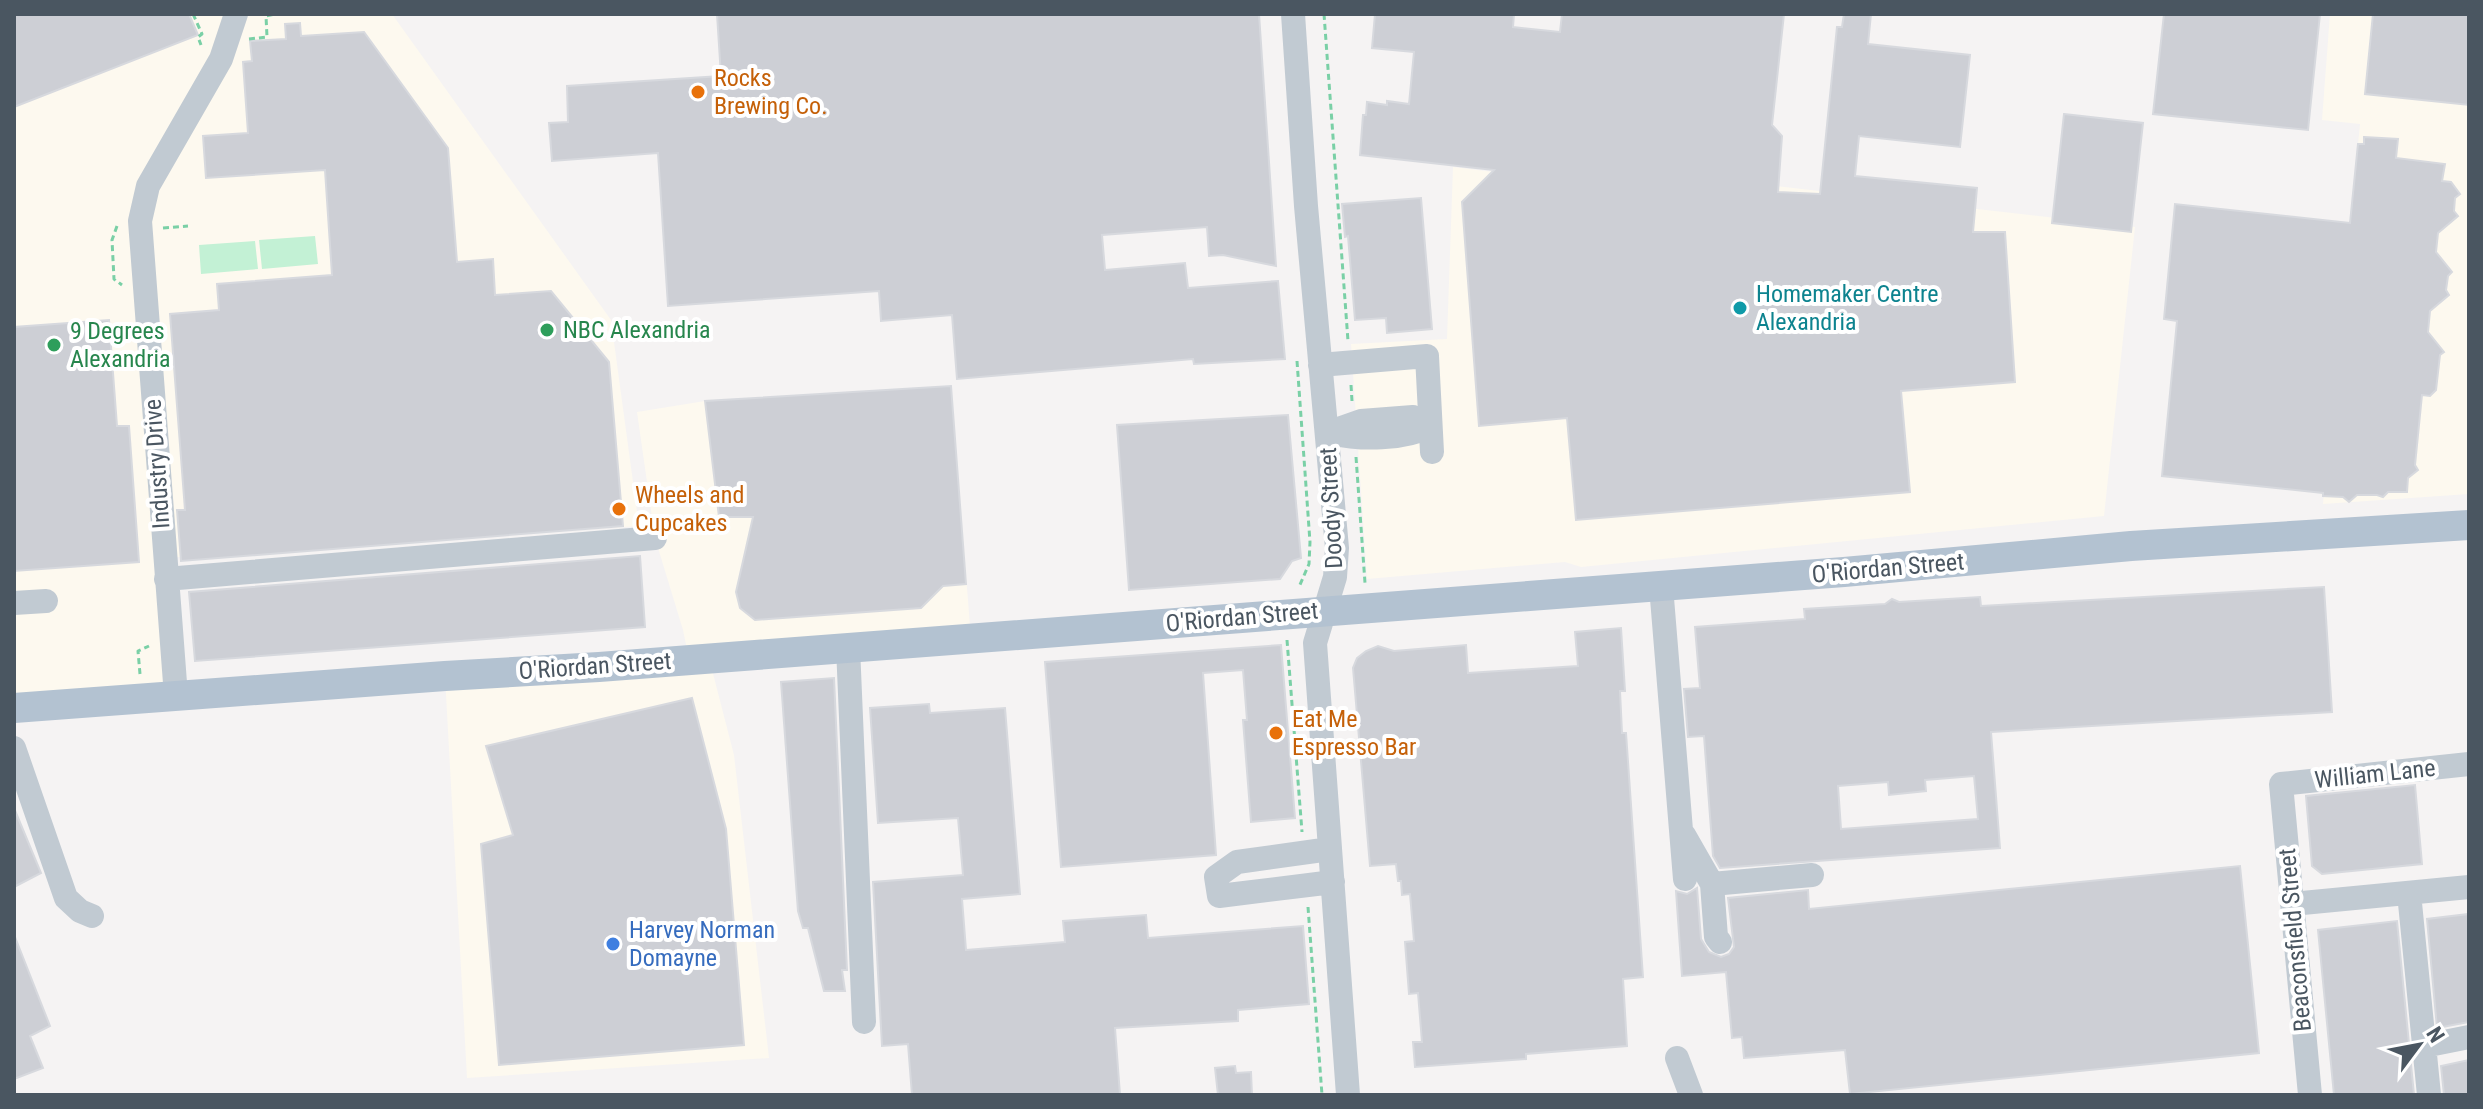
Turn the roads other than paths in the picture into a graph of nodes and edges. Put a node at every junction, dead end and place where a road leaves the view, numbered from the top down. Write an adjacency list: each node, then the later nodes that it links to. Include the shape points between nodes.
1 (236, 14): 9 (street, Industry Drive, via 221,59 148,186 140,221)
2 (1293, 14): 3 (street, Doody Street)
3 (1320, 365): 4 (street, via 1427,356); 5 (street, Doody Street)
4 (1430, 426): 5 (street, via 1415,434); 6 (street)
5 (1327, 433): 13 (street, Doody Street, via 1337,548)
6 (1432, 452)
7 (2469, 525): 10 (main road, O'Riordan Street, via 2107,547)
8 (655, 538): 9 (street)
9 (166, 579): 15 (street, Industry Drive)
10 (1661, 586): 13 (main road, O'Riordan Street); 20 (street)
11 (46, 601): 12 (street)
12 (14, 603)
13 (1324, 610): 14 (main road, O'Riordan Street); 21 (street, Doody Street, via 1315,643)
14 (848, 647): 15 (main road, O'Riordan Street); 31 (street)
15 (176, 696): 16 (main road, O'Riordan Street)
16 (14, 708)
17 (14, 748): 29 (street, via 66,898)
18 (2469, 764): 19 (street, William Lane)
19 (2281, 784): 28 (street, Beaconsfield Street)
20 (1681, 830): 23 (street); 25 (street)
21 (1330, 849): 24 (street, Doody Street); 24 (street, via 1237,862 1216,877 1219,896)
22 (1812, 875): 25 (street)
23 (1685, 879)
24 (1333, 882): 35 (street, Doody Street)
25 (1712, 884): 30 (street)
26 (2469, 887): 27 (street)
27 (2409, 893): 28 (street); 33 (street)
28 (2292, 904): 37 (street, Beaconsfield Street)
29 (92, 916)
30 (1720, 942)
31 (864, 1022)
32 (2469, 1037): 33 (street)
33 (2424, 1046): 38 (street)
34 (1677, 1058): 36 (street)
35 (1348, 1095)
36 (1691, 1095)
37 (2310, 1095)
38 (2429, 1095)

